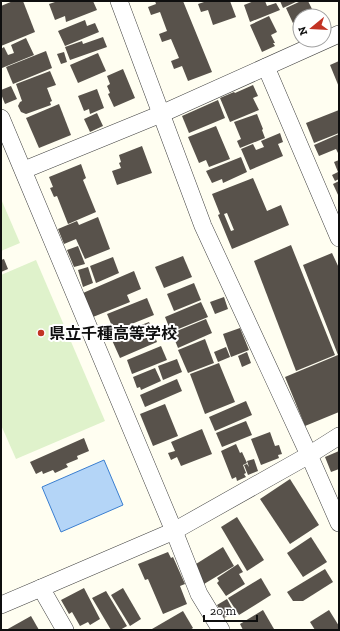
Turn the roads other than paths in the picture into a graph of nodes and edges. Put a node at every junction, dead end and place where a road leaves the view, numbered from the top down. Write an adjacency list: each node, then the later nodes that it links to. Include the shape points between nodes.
1 (119, 1): 4 (street)
2 (339, 34): 3 (street)
3 (266, 67): 4 (street); 7 (street)
4 (161, 114): 6 (street); 9 (street, via 203,226)
5 (1, 118): 6 (street)
6 (24, 170): 11 (street)
7 (339, 238)
8 (339, 436): 9 (street)
9 (309, 455): 10 (street); 11 (street)
10 (339, 523)
11 (174, 531): 12 (street); 15 (street, via 199,594)
12 (41, 588): 13 (street); 14 (street)
13 (1, 605)
14 (65, 630)
15 (221, 630)

